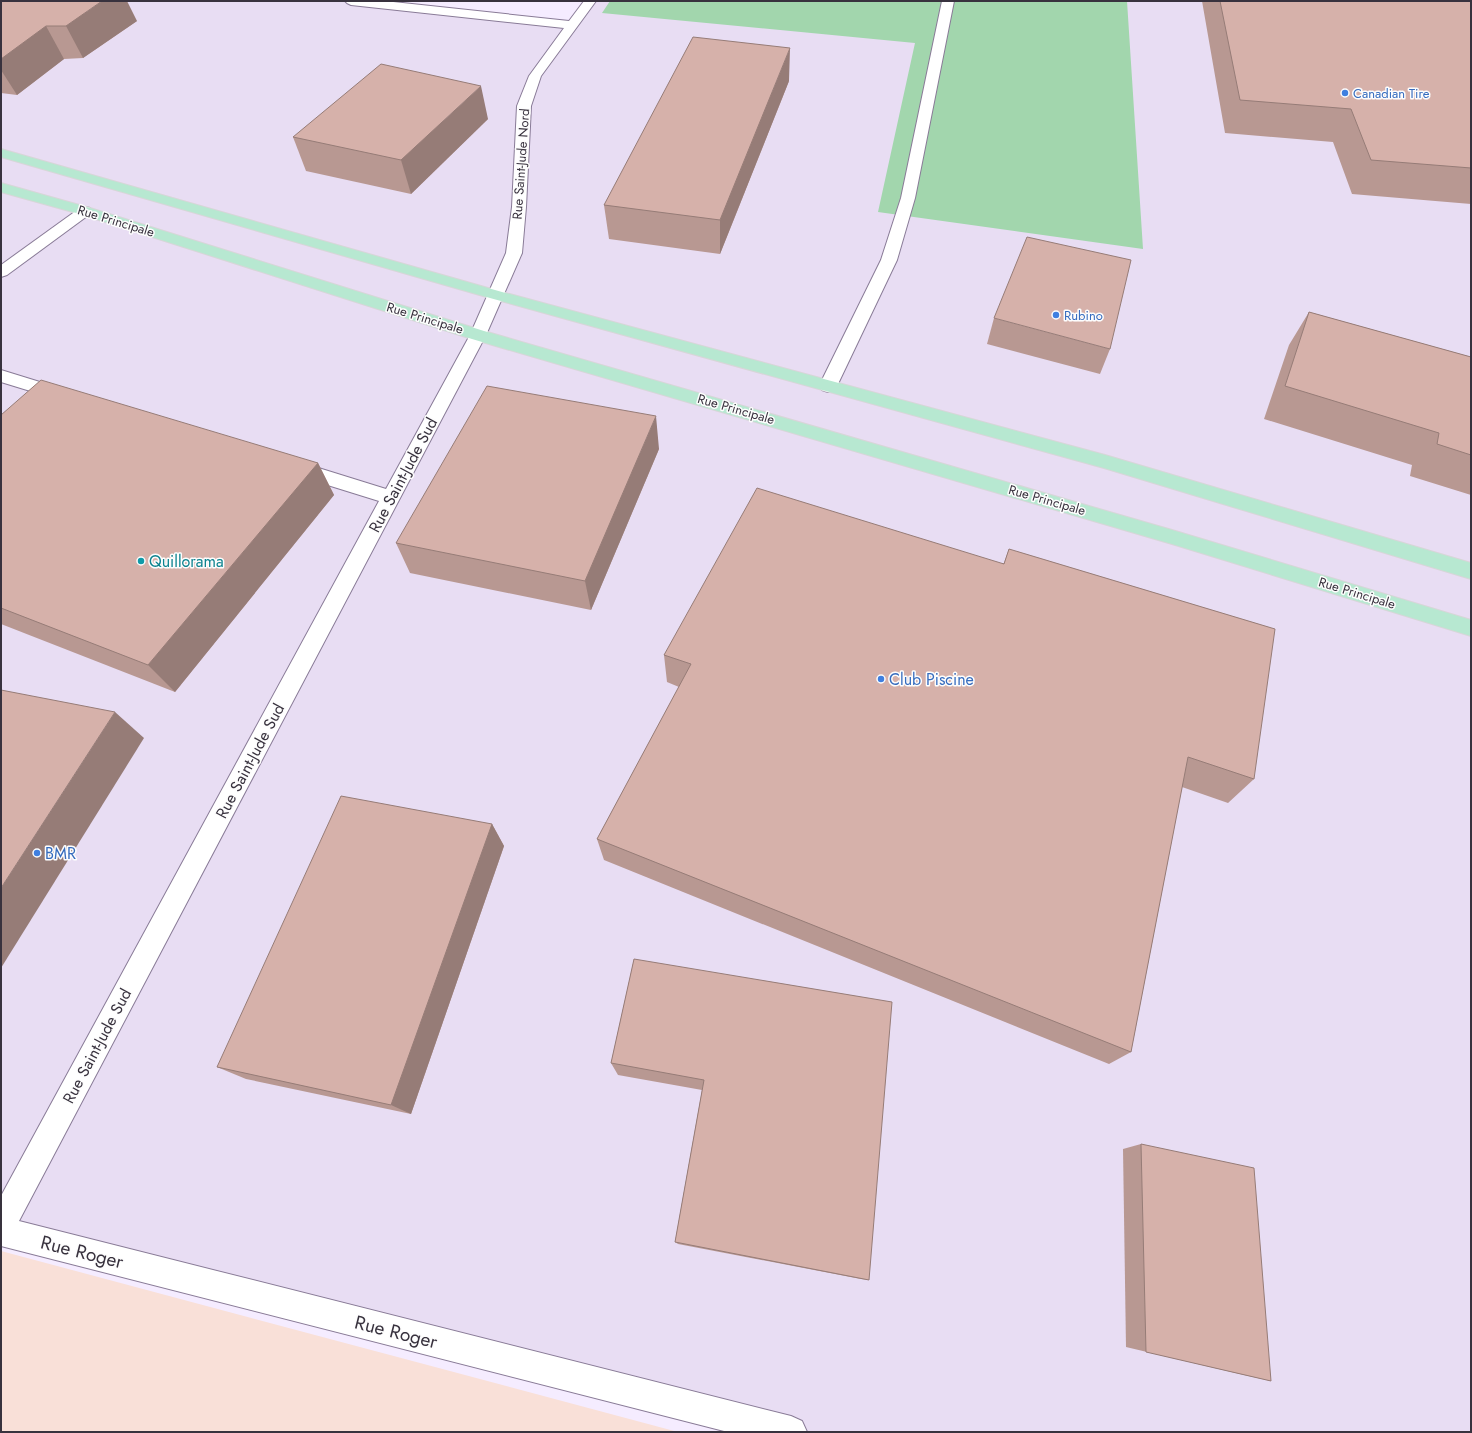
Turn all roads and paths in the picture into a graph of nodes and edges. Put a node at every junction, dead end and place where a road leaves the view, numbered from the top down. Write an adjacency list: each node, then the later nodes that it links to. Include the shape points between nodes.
1 (351, 1): 4 (street)
2 (590, 1): 4 (street, Rue Saint-Jude Nord)
3 (948, 1): 12 (street, via 908,198 889,260)
4 (573, 25): 9 (street, Rue Saint-Jude Nord, via 535,76 524,106 514,253)
5 (1, 153): 9 (main road)
6 (1, 187): 7 (main road, Rue Principale)
7 (85, 211): 8 (street); 10 (main road, Rue Principale)
8 (1, 272)
9 (496, 295): 10 (street, Rue Saint-Jude Sud); 12 (main road)
10 (478, 335): 15 (street, Rue Saint-Jude Sud); 17 (main road, Rue Principale, via 1164,535)
11 (1, 376): 13 (street)
12 (828, 386): 16 (main road, via 1105,462)
13 (82, 402)
14 (284, 464): 15 (street)
15 (390, 497): 18 (street, Rue Saint-Jude Sud)
16 (1471, 571)
17 (1471, 628)
18 (1, 1225)
19 (1, 1231): 20 (street, Rue Roger)
20 (791, 1432)

